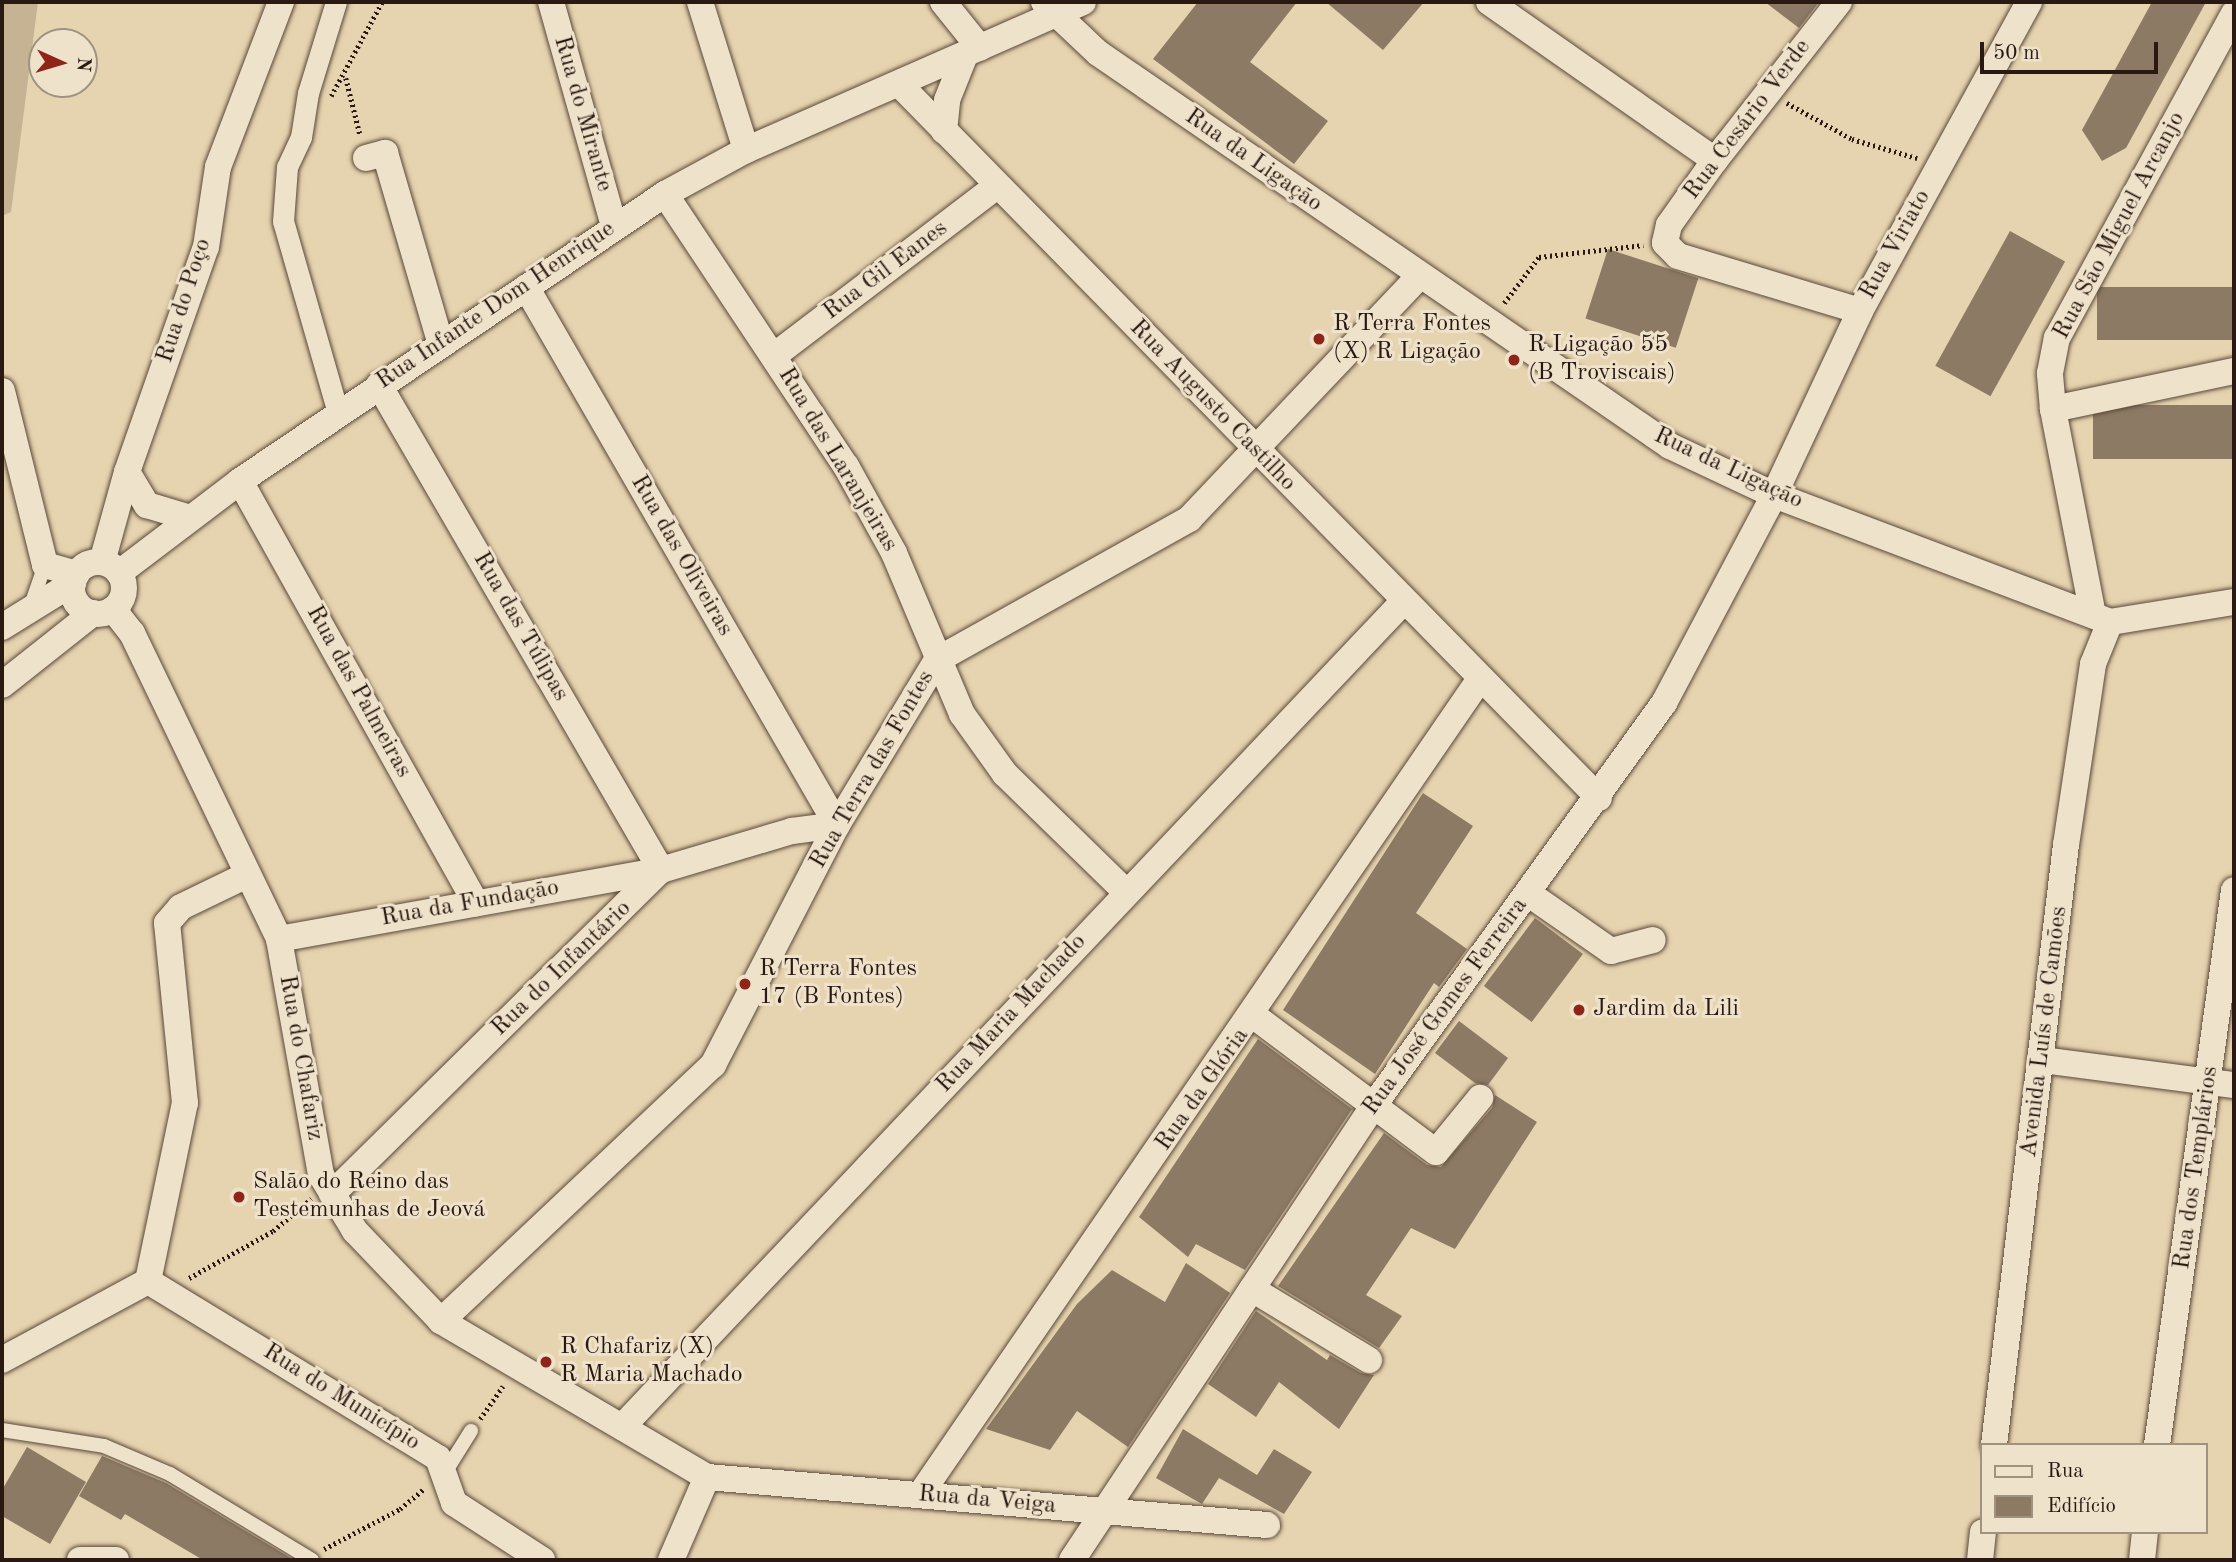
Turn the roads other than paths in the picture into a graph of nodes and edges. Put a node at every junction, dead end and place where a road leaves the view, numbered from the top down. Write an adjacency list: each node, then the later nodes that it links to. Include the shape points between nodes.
1 (281, 2): 33 (street, Rua do Poço, via 218,167 205,247)
2 (336, 2): 31 (street, via 308,93 301,137 287,167 283,220)
3 (551, 2): 21 (street, Rua do Mirante)
4 (700, 2): 16 (street)
5 (943, 2): 13 (street)
6 (1083, 2): 10 (street, Rua Infante Dom Henrique)
7 (1489, 2): 18 (street)
8 (1839, 2): 18 (street, Rua Cesário Verde)
9 (2029, 2): 24 (street, Rua Viriato)
10 (1048, 8): 13 (street, Rua Infante Dom Henrique); 22 (street, Rua da Ligação, via 1098,53)
11 (2234, 13): 12 (street, Rua São Miguel Arcanjo)
12 (2226, 48): 30 (street, Rua São Miguel Arcanjo, via 2057,338 2050,373)
13 (972, 52): 14 (street, Rua Infante Dom Henrique); 15 (street, via 947,100)
14 (901, 86): 15 (street, Rua Augusto Castilho); 16 (street, Rua Infante Dom Henrique)
15 (944, 131): 19 (street, Rua Augusto Castilho)
16 (746, 150): 20 (street, Rua Infante Dom Henrique)
17 (366, 158): 25 (street, via 385,153)
18 (1715, 160): 24 (street, Rua Cesário Verde, via 1668,225 1665,243 1678,256)
19 (997, 186): 26 (street, Rua Gil Eanes); 32 (street, Rua Augusto Castilho)
20 (665, 194): 21 (street, Rua Infante Dom Henrique); 26 (street, Rua das Laranjeiras)
21 (614, 226): 23 (street, Rua Infante Dom Henrique)
22 (1419, 277): 32 (street, Rua Terra das Fontes); 35 (street, Rua da Ligação, via 1670,446)
23 (526, 287): 25 (street, Rua Infante Dom Henrique); 50 (street, Rua das Oliveiras)
24 (1860, 311): 35 (street, Rua Viriato)
25 (440, 344): 28 (street, Rua Infante Dom Henrique)
26 (775, 355): 46 (street, Rua das Laranjeiras, via 894,552)
27 (2234, 371): 30 (street)
28 (379, 384): 31 (street, Rua Infante Dom Henrique); 51 (street, Rua das Túlipas)
29 (2, 391): 37 (street)
30 (2053, 409): 44 (street, Rua São Miguel Arcanjo)
31 (338, 413): 34 (street, Rua Infante Dom Henrique)
32 (1255, 450): 40 (street, Rua Augusto Castilho); 46 (street, Rua Terra das Fontes, via 1189,519)
33 (127, 472): 36 (street, via 147,505); 38 (street, Rua do Poço)
34 (240, 481): 36 (street, Rua Infante Dom Henrique); 57 (street, Rua das Palmeiras)
35 (1774, 495): 44 (street, Rua da Ligação); 49 (street, Rua José Gomes Ferreira, via 1664,704)
36 (190, 518): 38 (street, Rua Infante Dom Henrique)
37 (45, 565): 39 (street); 42 (lane)
38 (111, 568): 39 (street, via 88,564); 43 (street, via 122,596)
39 (75, 578): 42 (street); 43 (street, via 79,606)
40 (1403, 602): 48 (street, Rua Augusto Castilho); 55 (street, Rua Maria Machado)
41 (2234, 602): 44 (street)
42 (30, 610): 45 (street)
43 (103, 611): 47 (street); 52 (street, Rua do Chafariz, via 132,633)
44 (2101, 618): 62 (street, Avenida Luís de Camões)
45 (2, 628)
46 (937, 660): 50 (street, Rua Terra das Fontes); 55 (street, Rua das Laranjeiras, via 962,714 1005,774)
47 (4, 678)
48 (1479, 680): 49 (street, Rua Augusto Castilho); 61 (street, Rua da Glória)
49 (1599, 798): 56 (street, Rua José Gomes Ferreira)
50 (836, 825): 51 (street, Rua do Infantário, via 792,831); 69 (street, Rua Terra das Fontes, via 713,1065)
51 (661, 870): 53 (street, Rua da Fundação); 58 (street, Rua do Infantário)
52 (247, 875): 59 (street, Rua do Chafariz); 67 (street, via 181,907 167,923 185,1103)
53 (601, 881): 57 (street, Rua da Fundação); 58 (street)
54 (2234, 890): 63 (street, Rua dos Templários)
55 (1127, 893): 72 (street, Rua Maria Machado)
56 (1529, 894): 60 (street, via 1611,951); 65 (street, Rua José Gomes Ferreira)
57 (476, 903): 59 (street, Rua da Fundação)
58 (616, 916): 66 (street, Rua do Infantário)
59 (279, 939): 66 (street, Rua do Chafariz, via 321,1175)
60 (1653, 940)
61 (1254, 1016): 65 (street); 79 (street, Rua da Glória)
62 (2043, 1060): 63 (street); 75 (street, Avenida Luís de Camões)
63 (2222, 1083): 76 (street, Rua dos Templários)
64 (1480, 1098): 65 (street, via 1436,1152)
65 (1374, 1105): 68 (street, Rua José Gomes Ferreira)
66 (330, 1190): 69 (street, Rua do Chafariz, via 355,1231)
67 (156, 1285): 70 (street); 77 (street, Rua do Município, via 438,1458)
68 (1252, 1289): 71 (street); 80 (street, Rua José Gomes Ferreira)
69 (441, 1321): 72 (street, Rua do Chafariz)
70 (2, 1360)
71 (1369, 1360)
72 (622, 1427): 78 (street, Rua do Chafariz)
73 (2, 1430): 84 (lane, via 104,1446 170,1474)
74 (471, 1431): 77 (lane)
75 (1994, 1443)
76 (2157, 1443)
77 (444, 1474): 87 (street, Rua do Município, via 454,1503)
78 (707, 1477): 79 (street, Rua da Veiga); 88 (street)
79 (920, 1495): 80 (street, Rua da Veiga)
80 (1104, 1511): 81 (street, Rua da Veiga); 89 (street, Rua José Gomes Ferreira)
81 (1267, 1525)
82 (1983, 1534): 90 (street)
83 (2145, 1534): 91 (street)
84 (310, 1559)
85 (80, 1560): 86 (street)
86 (116, 1560)
87 (542, 1560)
88 (671, 1560)
89 (1072, 1560)
90 (1980, 1560)
91 (2142, 1560)

